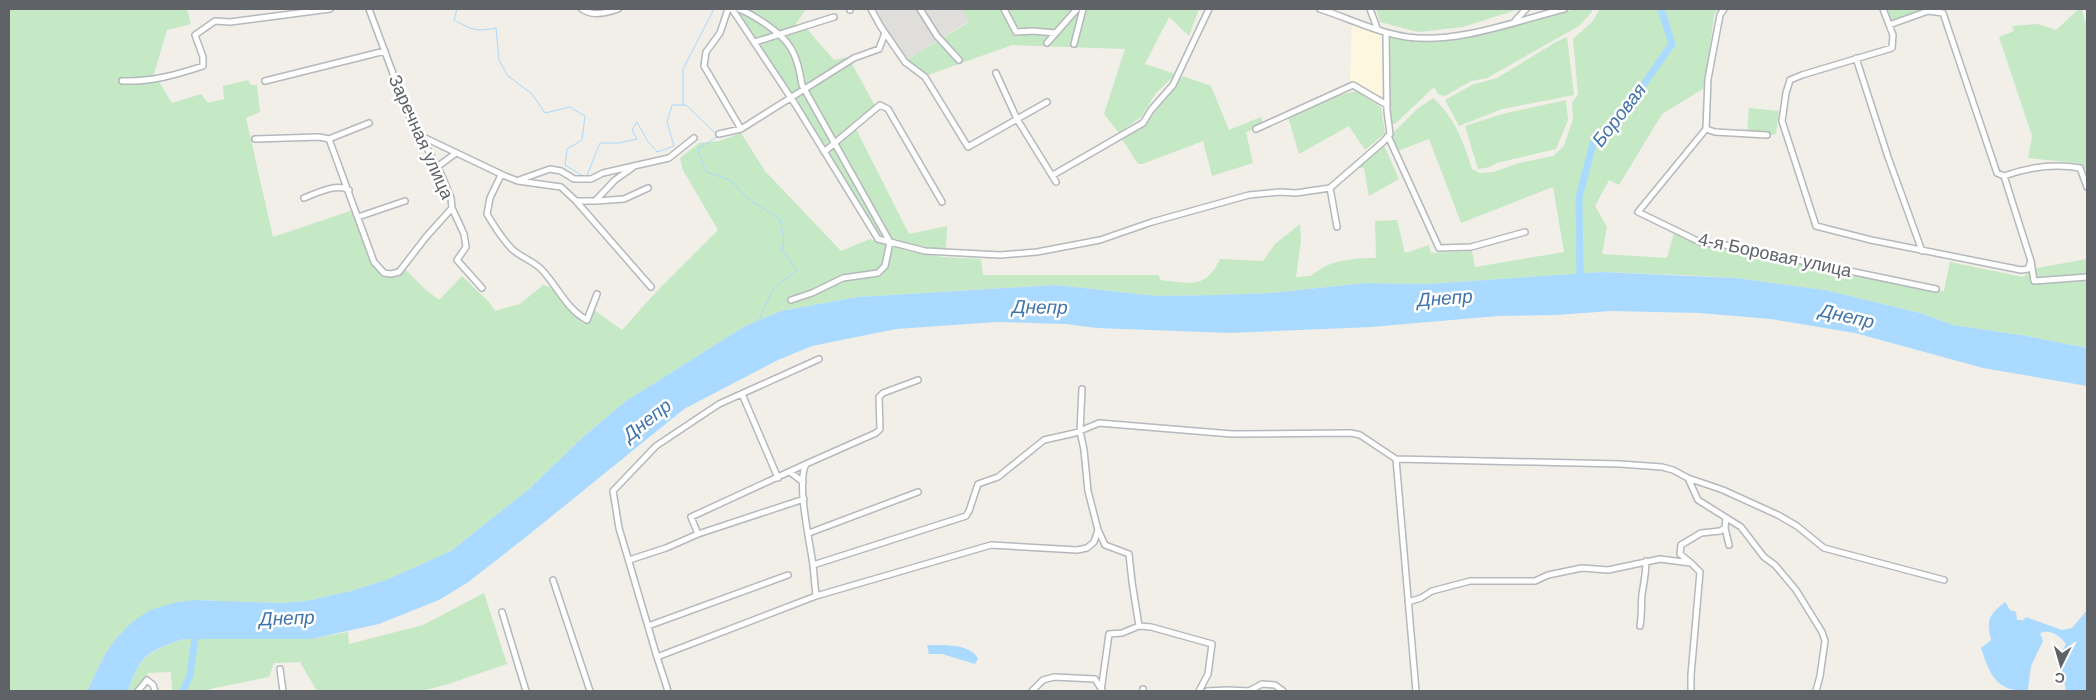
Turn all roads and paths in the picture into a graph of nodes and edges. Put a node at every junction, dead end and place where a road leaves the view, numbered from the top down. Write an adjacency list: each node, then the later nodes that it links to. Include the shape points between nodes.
1 (330, 9): 36 (street, via 230,22 215,21 194,35 203,57 203,66 169,77 142,82)
2 (368, 9): 32 (street, Заречная улица)
3 (582, 9): 4 (street, via 599,14)
4 (618, 9)
5 (728, 9): 44 (street, via 720,33 706,52 704,66)
6 (732, 9): 21 (street)
7 (739, 9): 19 (street)
8 (871, 9): 25 (street)
9 (920, 9): 34 (street, via 937,36)
10 (1004, 9): 26 (street, via 1016,32)
11 (1078, 9): 26 (street); 31 (street)
12 (1209, 9): 60 (street, via 1174,85 1143,123)
13 (1320, 9): 24 (street)
14 (1370, 9): 24 (street)
15 (1526, 9): 22 (street)
16 (1564, 9): 22 (street)
17 (1724, 9): 46 (street, via 1720,15 1708,79)
18 (1883, 9): 23 (street)
19 (747, 10): 21 (street); 28 (street)
20 (834, 17): 28 (street)
21 (739, 20): 29 (street)
22 (1514, 22): 27 (street, via 1455,36 1426,38)
23 (1889, 25): 33 (street, via 1893,35 1892,48); 61 (street, via 1928,11 1943,13 1991,159 1997,172)
24 (1377, 28): 27 (street)
25 (885, 33): 38 (street, via 878,49 854,58); 42 (street, via 905,62 925,77 968,147)
26 (1055, 33): 30 (street)
27 (1386, 33): 41 (street)
28 (778, 35): 29 (street); 38 (street, via 790,46)
29 (755, 42): 39 (street)
30 (1047, 43)
31 (1074, 44)
32 (384, 51): 37 (street); 47 (street, Заречная улица)
33 (1856, 58): 78 (street); 78 (street, via 1790,80 1782,121 1797,171 1816,226)
34 (959, 60)
35 (996, 73): 42 (street)
36 (122, 81)
37 (266, 81)
38 (806, 89): 39 (street); 54 (street)
39 (790, 97): 44 (street); 55 (street)
40 (1047, 102): 42 (street)
41 (1387, 105): 45 (street, via 1353,85); 50 (street)
42 (1017, 119): 60 (street)
43 (369, 124): 53 (street)
44 (741, 129): 48 (street)
45 (1256, 129)
46 (1706, 129): 49 (street); 83 (street, 4-я Боровая улица, via 1638,212 1702,243 1733,246)
47 (418, 134): 56 (street); 58 (street, Заречная улица)
48 (719, 134)
49 (1767, 135)
50 (1388, 136): 66 (street); 76 (street, via 1438,248 1471,247)
51 (694, 138): 57 (street, via 669,158)
52 (255, 139): 53 (street, via 319,137)
53 (329, 140): 67 (street)
54 (834, 143): 55 (street); 72 (street, via 880,104 888,109); 77 (street)
55 (824, 152): 77 (street, via 878,239)
56 (456, 153): 58 (street); 59 (street)
57 (644, 164): 62 (street, via 603,173 591,179 574,179 550,169); 71 (street, via 626,171)
58 (437, 167): 73 (street, Заречная улица)
59 (501, 175): 62 (street); 84 (street, via 490,198 487,214 513,250 540,269 578,315 587,320)
60 (1053, 175): 63 (street)
61 (2004, 176): 64 (street, via 2024,169 2065,165 2080,168); 79 (street)
62 (518, 181): 70 (street, via 561,187)
63 (1056, 182)
64 (2087, 187)
65 (648, 188): 71 (street, via 624,199)
66 (1330, 188): 75 (street); 77 (street, via 1249,195 1100,240 1037,252 965,254 925,251)
67 (348, 190): 68 (street, via 336,188); 74 (street)
68 (304, 198)
69 (405, 201): 74 (street)
70 (576, 201): 71 (street); 82 (street)
71 (595, 201)
72 (942, 202)
73 (452, 208): 74 (street, via 399,272 391,274 381,271 374,262); 81 (street, Заречная улица, via 466,242 457,260)
74 (358, 217)
75 (1337, 227)
76 (1525, 232)
77 (890, 242): 85 (street, via 885,266 878,273 843,278)
78 (1922, 251): 79 (street, via 2021,270 2028,269)
79 (2031, 261): 80 (street, via 2034,282)
80 (2087, 277)
81 (482, 288)
82 (651, 288)
83 (1936, 289)
84 (597, 294)
85 (791, 300)
86 (819, 359): 89 (street)
87 (918, 380): 92 (street, via 879,397 882,423 876,433)
88 (1082, 389): 90 (street)
89 (742, 394): 94 (street); 105 (street, via 719,404 656,446 613,491 619,528)
90 (1080, 431): 91 (street, via 1099,423 1232,434 1351,433 1360,435); 101 (street, via 1088,492); 108 (street, via 1044,440 998,476 978,484 966,516)
91 (1396, 459): 95 (street, via 1620,464 1662,467); 113 (street)
92 (806, 464): 93 (street); 96 (street, via 802,472)
93 (790, 472): 94 (street); 96 (street)
94 (778, 478): 103 (street, via 691,516)
95 (1688, 478): 99 (street, via 1698,500); 111 (street, via 1778,515 1798,526 1824,548)
96 (803, 482): 98 (street)
97 (918, 492): 102 (street)
98 (804, 499): 102 (street); 103 (street)
99 (1726, 518): 100 (street); 133 (street, via 1741,527 1764,557 1775,565 1796,590 1822,632 1825,641)
100 (1724, 528): 104 (street); 107 (street, via 1701,533 1681,546 1680,554)
101 (1098, 530): 112 (street, via 1094,542 1087,548 991,546); 116 (street, via 1105,544 1130,554)
102 (810, 533): 108 (street)
103 (698, 534): 105 (street)
104 (1729, 545)
105 (629, 560): 115 (street)
106 (1646, 561): 107 (street, via 1660,559); 113 (street, via 1608,570 1582,568 1535,581 1470,581 1432,591); 117 (street)
107 (1691, 563): 132 (street, via 1700,572)
108 (813, 565): 112 (street)
109 (788, 575): 115 (street)
110 (553, 580): 125 (street)
111 (1944, 580)
112 (816, 596): 118 (street)
113 (1408, 602): 131 (street)
114 (502, 612): 124 (street)
115 (648, 626): 118 (street)
116 (1140, 626): 120 (street, via 1109,634); 128 (street, via 1212,644 1208,674)
117 (1640, 626)
118 (657, 657): 126 (street)
119 (280, 669): 123 (street)
120 (1102, 690): 127 (street, via 1095,679 1054,677 1043,680)
121 (138, 691): 122 (street, via 148,680)
122 (155, 691)
123 (282, 691)
124 (526, 691)
125 (590, 691)
126 (668, 691)
127 (1032, 691)
128 (1199, 691)
129 (1207, 691): 130 (street, via 1249,691 1262,684 1275,685)
130 (1283, 691)
131 (1416, 691)
132 (1691, 691)
133 (1816, 691)

